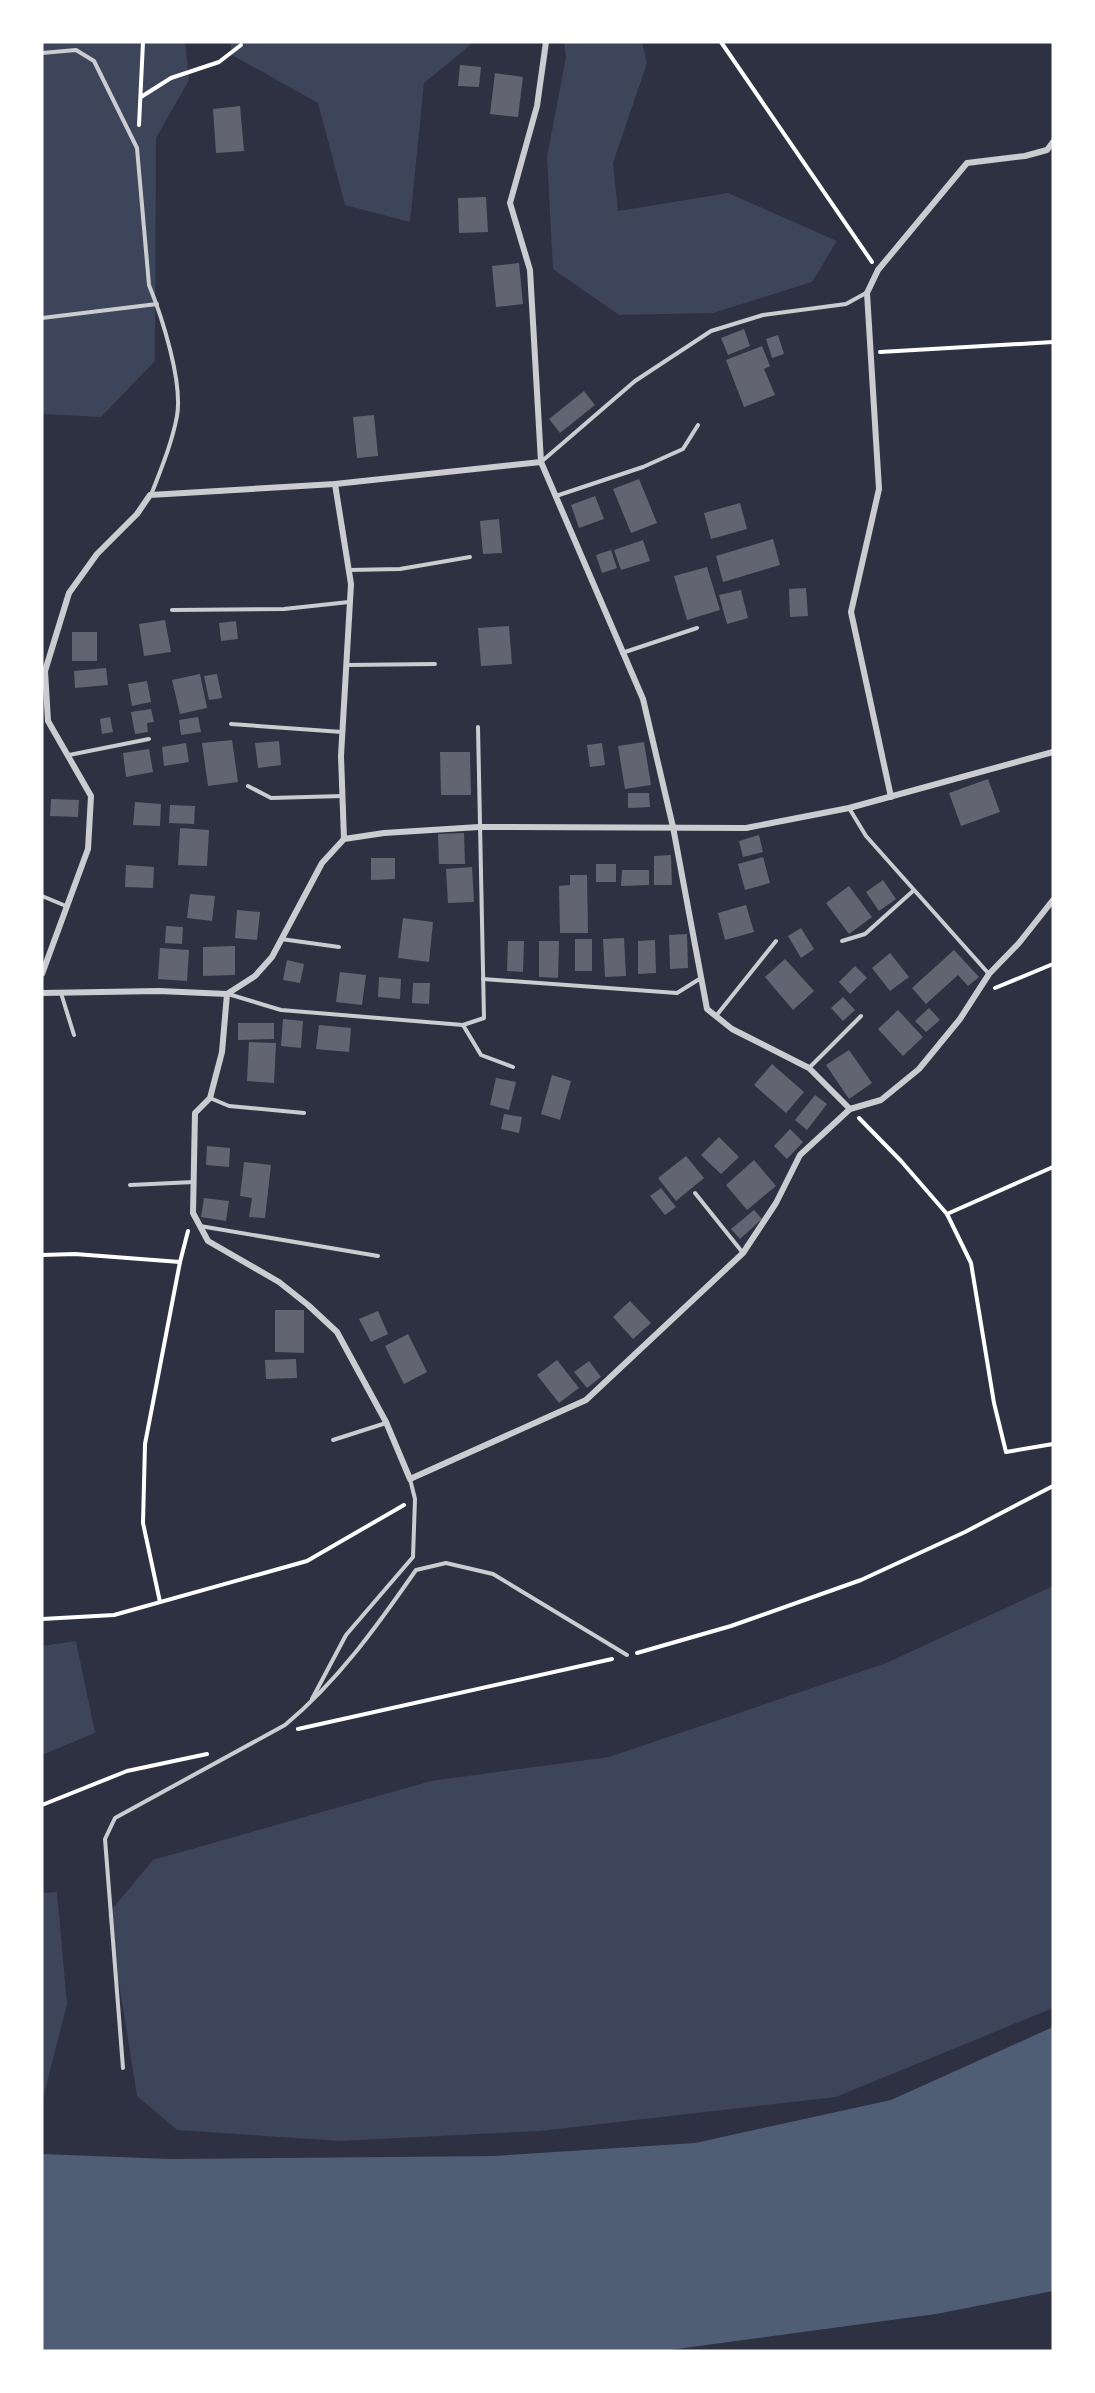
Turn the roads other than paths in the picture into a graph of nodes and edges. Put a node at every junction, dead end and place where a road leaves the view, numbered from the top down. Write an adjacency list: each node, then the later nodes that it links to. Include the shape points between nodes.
1 (546, 42): 8 (street, via 537,106 510,203 530,270)
2 (42, 53): 5 (lane, via 76,50 94,61 137,148 149,285)
3 (1053, 142): 4 (street, via 1047,150 1025,156 967,163 878,270)
4 (867, 293): 8 (lane, via 846,304 763,315 711,331 635,381); 28 (street, via 879,489 851,612)
5 (157, 304): 6 (lane); 10 (lane, via 175,368 177,414)
6 (42, 318)
7 (698, 425): 11 (lane, via 683,449)
8 (541, 462): 9 (street); 11 (street)
9 (335, 484): 10 (street); 13 (street)
10 (150, 495): 25 (street, via 137,514 97,554 69,593 45,671 48,722)
11 (554, 497): 17 (street)
12 (470, 557): 13 (lane, via 400,569)
13 (349, 570): 14 (street)
14 (350, 602): 15 (lane, via 284,609); 19 (street)
15 (172, 610)
16 (697, 628): 17 (lane)
17 (621, 653): 31 (street, via 643,699)
18 (435, 664): 19 (lane)
19 (346, 665): 22 (street)
20 (231, 724): 22 (lane)
21 (478, 727): 30 (lane)
22 (342, 732): 27 (street)
23 (149, 739): 25 (lane)
24 (1053, 752): 28 (street)
25 (69, 755): 36 (street, via 91,796 88,849)
26 (248, 786): 27 (lane, via 271,798)
27 (342, 796): 32 (street)
28 (891, 797): 29 (street)
29 (849, 808): 31 (street, via 746,828); 33 (lane, via 866,836)
30 (479, 827): 31 (street); 32 (street); 44 (lane)
31 (673, 827): 43 (street)
32 (344, 839): 37 (street, via 321,863)
33 (913, 891): 39 (lane, via 865,934); 42 (lane)
34 (42, 896): 36 (lane)
35 (1053, 900): 42 (street)
36 (67, 907): 41 (street)
37 (281, 939): 40 (lane); 47 (street, via 255,976)
38 (776, 941): 48 (lane)
39 (842, 941)
40 (339, 947)
41 (42, 974)
42 (989, 974): 55 (street, via 960,1019 919,1069 881,1100)
43 (702, 977): 44 (lane, via 677,993); 48 (street, via 706,1009)
44 (483, 979): 50 (lane, via 484,1018)
45 (60, 992): 46 (street); 47 (street); 51 (lane)
46 (42, 993)
47 (227, 994): 50 (lane, via 281,1010); 54 (street, via 222,1052)
48 (716, 1016): 53 (street, via 732,1029)
49 (861, 1016): 53 (lane)
50 (463, 1025): 52 (lane, via 481,1055)
51 (74, 1035)
52 (513, 1067)
53 (809, 1068): 55 (street)
54 (210, 1098): 56 (lane, via 229,1106); 57 (street, via 195,1113)
55 (850, 1109): 61 (street, via 800,1155 776,1203)
56 (304, 1113)
57 (194, 1182): 58 (lane); 60 (street, via 193,1213)
58 (130, 1185)
59 (695, 1193): 61 (lane)
60 (200, 1226): 62 (lane); 63 (street, via 208,1240 279,1282 337,1332)
61 (743, 1253): 65 (street, via 586,1400)
62 (378, 1256)
63 (386, 1422): 64 (lane); 65 (street)
64 (333, 1440)
65 (410, 1479): 67 (lane, via 415,1498 412,1557 346,1635)
66 (627, 1655): 67 (lane, via 493,1574 446,1563 416,1570 364,1644)
67 (308, 1706): 68 (lane, via 267,1736 115,1818 105,1839)
68 (123, 2068)

